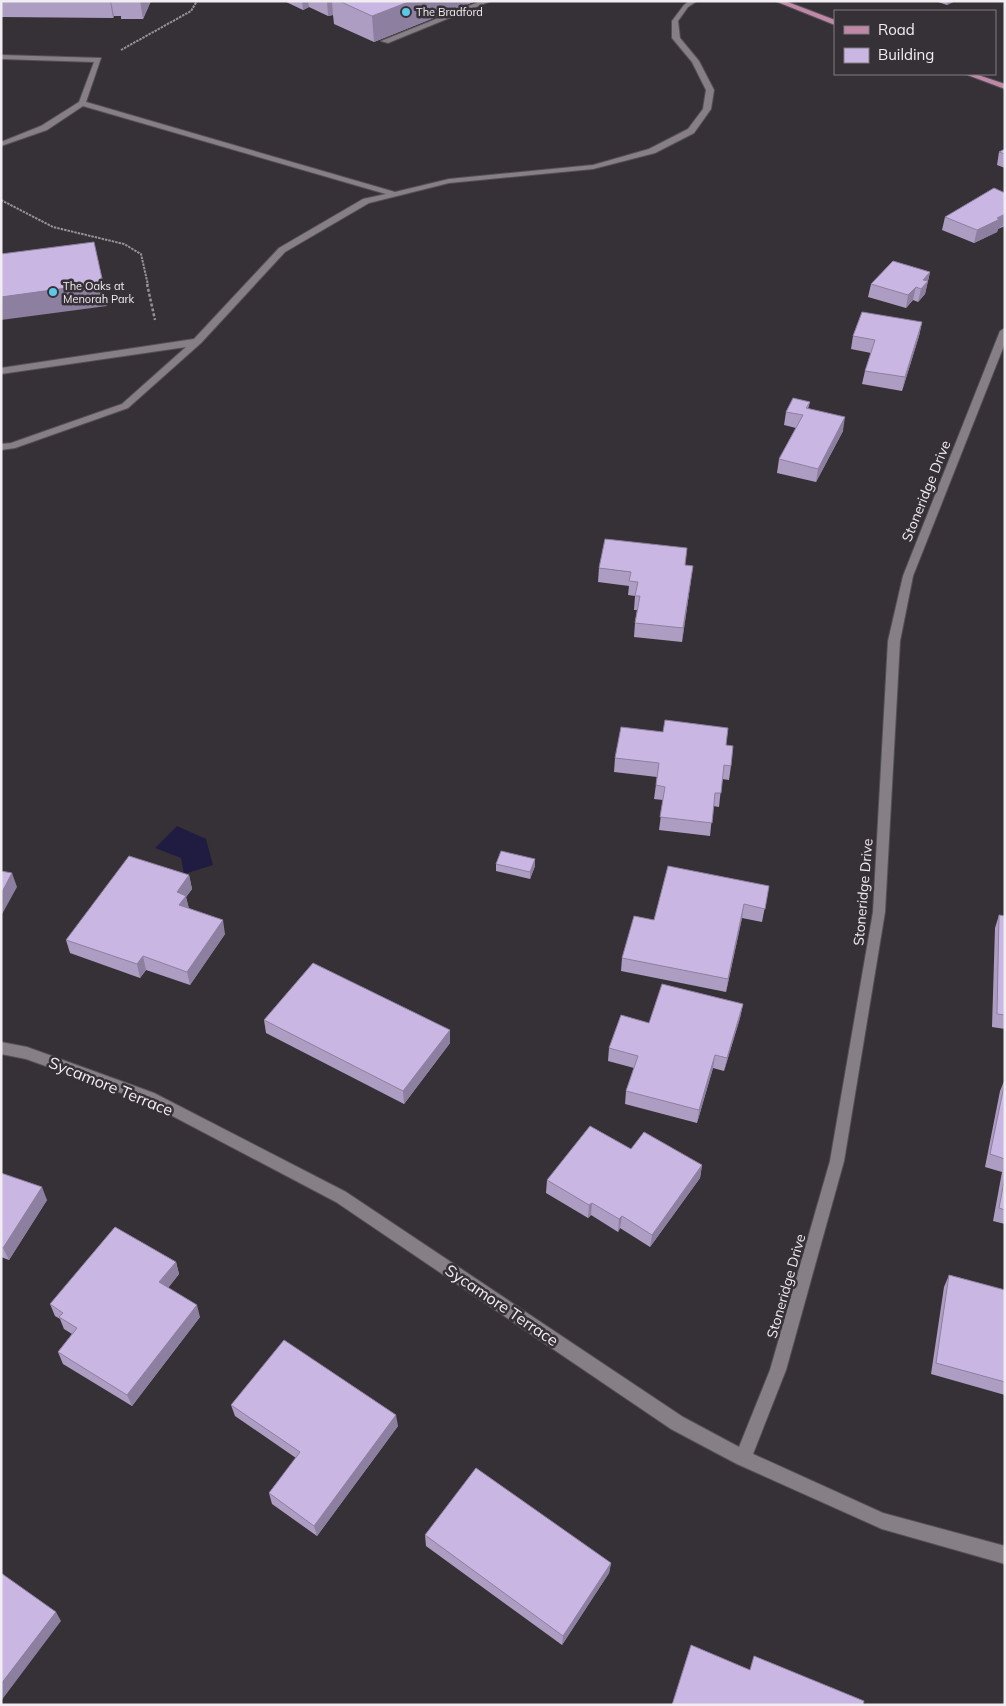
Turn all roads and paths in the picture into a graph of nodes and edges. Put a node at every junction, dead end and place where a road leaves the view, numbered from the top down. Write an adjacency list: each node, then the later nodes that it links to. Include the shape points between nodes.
1 (197, 1): 8 (path, via 191,11 138,42)
2 (488, 1): 6 (street)
3 (694, 1): 13 (street, via 675,21 676,38 695,60 710,90 708,109 691,131 652,152 593,167 449,181)
4 (778, 1): 5 (main road)
5 (834, 23)
6 (385, 41)
7 (1, 57): 8 (street)
8 (98, 60): 11 (street)
9 (972, 75): 10 (main road)
10 (1005, 87)
11 (82, 103): 12 (street, via 66,117 28,137); 13 (street)
12 (1, 144)
13 (394, 194): 16 (street, via 366,201 282,250)
14 (1, 200): 17 (path, via 53,228 124,244 141,254 158,335)
15 (1005, 331): 21 (street, Stoneridge Drive, via 908,576 894,641 879,912 837,1161 778,1370)
16 (198, 341): 17 (street); 19 (street, via 125,406 12,446)
17 (178, 346): 18 (street)
18 (1, 371)
19 (1, 447)
20 (1, 1048): 21 (street, Sycamore Terrace, via 27,1053 149,1097 341,1197 677,1423)
21 (743, 1458): 22 (street, Sycamore Terrace, via 882,1522)
22 (1005, 1555)

